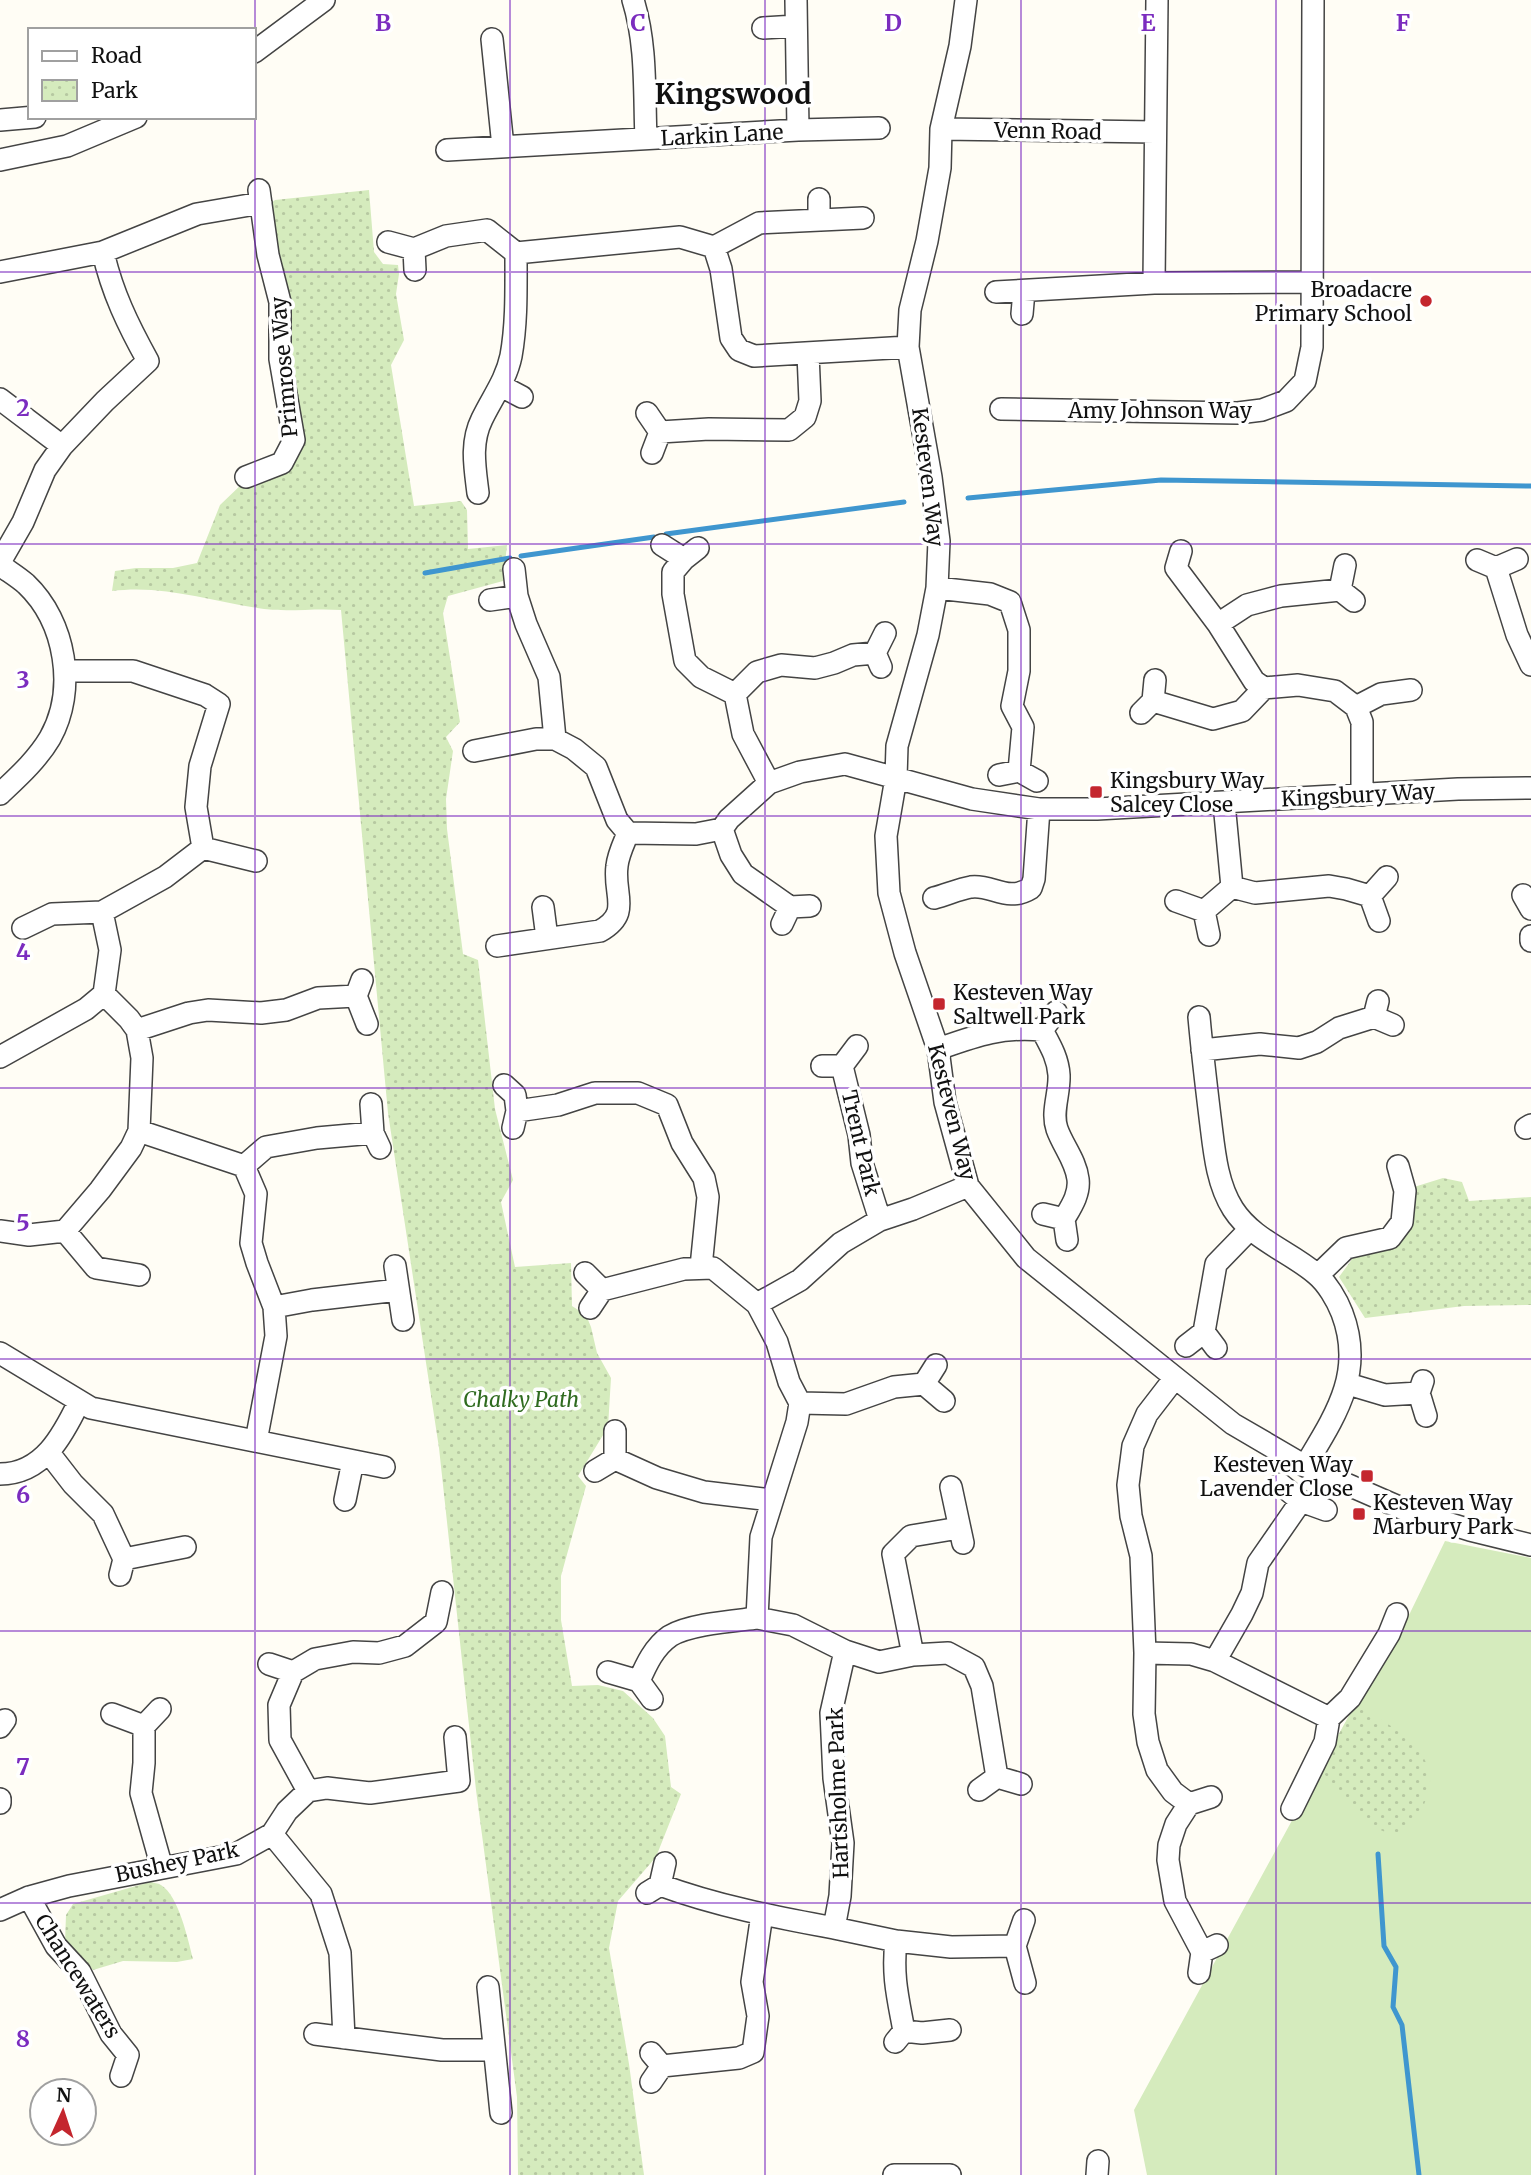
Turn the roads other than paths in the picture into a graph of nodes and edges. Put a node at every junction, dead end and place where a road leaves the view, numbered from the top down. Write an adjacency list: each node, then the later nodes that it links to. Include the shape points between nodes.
1 (324, 0): 10 (street)
2 (633, 0): 18 (street, Larkin Lane, via 642,41)
3 (796, 0): 7 (street, Larkin Lane)
4 (966, 0): 15 (street, Kesteven Way)
5 (1157, 0): 17 (street)
6 (1313, 0): 30 (street, Amy Johnson Way)
7 (796, 26): 8 (street); 16 (street, Larkin Lane)
8 (762, 28)
9 (492, 39): 19 (street)
10 (256, 51)
11 (28, 118): 13 (street)
12 (131, 119): 21 (street, via 67,146)
13 (0, 120)
14 (879, 128): 16 (street, Larkin Lane)
15 (941, 129): 17 (street, Venn Road); 35 (street, Kesteven Way, via 940,168 910,310)
16 (798, 130): 18 (street, Larkin Lane)
17 (1155, 132): 31 (street)
18 (646, 139): 19 (street, Larkin Lane)
19 (503, 147): 20 (street, Larkin Lane)
20 (447, 150)
21 (0, 160)
22 (820, 199): 24 (street)
23 (863, 218): 24 (street)
24 (819, 220): 26 (street, via 759,223)
25 (388, 242): 28 (street, via 414,260 446,236 487,230)
26 (714, 247): 28 (street, via 680,237); 36 (street, via 731,338 739,350 754,356)
27 (103, 252): 29 (street); 43 (street, via 127,323 148,361); 45 (street, Primrose Way, via 197,214 260,197 268,255 281,302 280,359 294,440 282,463)
28 (516, 253): 37 (street, via 511,356)
29 (0, 272)
30 (1312, 282): 31 (street); 40 (street, Amy Johnson Way, via 1312,347 1305,381 1286,401 1238,414)
31 (1154, 283): 32 (street)
32 (1024, 291): 33 (street); 34 (street)
33 (996, 292)
34 (1022, 314)
35 (908, 347): 36 (street); 53 (street, Kesteven Way, via 939,541)
36 (808, 354): 42 (street, via 810,401 805,417 789,430)
37 (501, 387): 38 (street); 46 (street, via 481,421 473,455)
38 (522, 397)
39 (0, 399): 43 (street)
40 (1001, 409)
41 (647, 413): 42 (street)
42 (660, 432): 44 (street)
43 (62, 446): 49 (street, via 45,470)
44 (652, 453)
45 (246, 477)
46 (478, 493)
47 (662, 545): 62 (street, via 691,554 673,572 685,661 701,677)
48 (1517, 559): 58 (street, via 1487,564)
49 (0, 563): 59 (street, via 26,584 43,606 62,647)
50 (1345, 565): 56 (street, via 1347,596 1281,596 1247,605)
51 (1173, 566): 56 (street)
52 (514, 569): 54 (street)
53 (937, 588): 67 (street, via 990,594 1010,602 1019,630 1019,671 1012,706 1023,727); 68 (street, Kesteven Way, via 897,746)
54 (517, 596): 55 (street); 65 (street, via 549,677)
55 (490, 600)
56 (1218, 624): 60 (street, via 1254,681)
57 (885, 633): 62 (street, via 878,660 853,655 815,668 781,665 757,672)
58 (1531, 665)
59 (65, 671): 71 (street, via 63,703 50,737); 77 (street, via 133,671 219,704 200,766 196,807)
60 (1264, 688): 63 (street, via 1242,711 1213,719); 64 (street, via 1298,685 1335,691)
61 (1411, 690): 64 (street, via 1381,694)
62 (735, 694): 69 (street, via 743,734)
63 (1149, 698)
64 (1356, 707): 72 (street, via 1362,722)
65 (555, 739): 66 (street); 76 (street, via 596,767 617,820)
66 (468, 755)
67 (1018, 775)
68 (896, 778): 69 (street, Kingsbury Way, via 845,764); 74 (street, Kingsbury Way, via 972,799); 101 (street, Kesteven Way, via 886,836 889,893)
69 (769, 782): 75 (street)
70 (1531, 788): 72 (street, Kingsbury Way)
71 (0, 794)
72 (1362, 795): 73 (street, Kingsbury Way)
73 (1224, 803): 74 (street, Kingsbury Way); 80 (street)
74 (1039, 809): 82 (street, via 1031,888 1021,894 973,886)
75 (722, 829): 76 (street, via 696,834); 87 (street, via 743,874)
76 (628, 833): 91 (street, via 617,862 617,918 600,931)
77 (203, 848): 78 (street); 86 (street, via 165,877)
78 (256, 861)
79 (1387, 877): 81 (street)
80 (1232, 887): 81 (street, via 1255,893 1329,886); 85 (street)
81 (1370, 896): 88 (street)
82 (932, 898)
83 (1175, 901): 85 (street)
84 (543, 907): 91 (street)
85 (1204, 911): 90 (street)
86 (102, 912): 89 (street, via 51,914); 93 (street, via 110,950)
87 (794, 912)
88 (1379, 921)
89 (23, 928)
90 (1209, 935)
91 (547, 938): 92 (street)
92 (497, 946)
93 (104, 994): 98 (street); 103 (street, via 86,1009)
94 (1056, 1012): 99 (street)
95 (1381, 1015): 102 (street, via 1339,1028 1299,1048 1260,1044)
96 (1199, 1017): 102 (street)
97 (367, 1024): 98 (street, via 359,988 286,1010 208,1010)
98 (137, 1030): 106 (street, via 142,1058)
99 (1042, 1030): 101 (street, via 984,1033); 110 (street, via 1055,1054 1059,1077 1056,1128 1078,1180 1065,1229)
100 (856, 1046): 111 (street, Trent Park, via 832,1066 859,1135 862,1163)
101 (938, 1049): 109 (street, Kesteven Way, via 945,1102)
102 (1202, 1050): 112 (street, via 1220,1180 1235,1212)
103 (0, 1057)
104 (504, 1086): 116 (street, via 515,1095 515,1119 596,1093 638,1093 675,1101 682,1143 704,1178 708,1197)
105 (370, 1104): 107 (street, via 376,1141 317,1138 266,1147)
106 (139, 1131): 107 (street); 114 (street, via 131,1148)
107 (244, 1166): 123 (street, via 256,1194 251,1243)
108 (1398, 1166): 118 (street, via 1405,1191 1402,1222 1390,1238 1346,1248)
109 (968, 1186): 111 (street); 129 (street, Kesteven Way, via 1027,1258)
110 (1042, 1214)
111 (880, 1220): 122 (street, via 841,1243 800,1280)
112 (1250, 1229): 118 (street); 126 (street, via 1216,1264 1210,1340)
113 (0, 1231): 114 (street, via 29,1235)
114 (65, 1231): 119 (street, via 96,1268)
115 (395, 1266): 120 (street)
116 (701, 1267): 121 (street); 122 (street, via 713,1268)
117 (585, 1273): 121 (street)
118 (1318, 1275): 131 (street, via 1339,1304 1349,1331)
119 (138, 1277)
120 (398, 1290): 123 (street); 125 (street)
121 (602, 1290): 124 (street)
122 (757, 1304): 134 (street)
123 (274, 1307): 137 (street, via 276,1336)
124 (590, 1308)
125 (403, 1320)
126 (1186, 1346)
127 (0, 1353): 133 (street)
128 (936, 1365): 130 (street)
129 (1174, 1379): 141 (street, Kesteven Way, via 1233,1424); 157 (street, via 1147,1414 1133,1446 1128,1485 1141,1556)
130 (924, 1384): 132 (street); 134 (street, via 894,1387 846,1404)
131 (1348, 1384): 135 (street, via 1385,1395 1421,1387); 141 (street)
132 (944, 1401)
133 (79, 1402): 137 (street); 138 (street)
134 (800, 1403): 148 (street)
135 (1426, 1416)
136 (615, 1432): 139 (street)
137 (256, 1440): 140 (street)
138 (49, 1453): 144 (street, via 24,1470); 152 (street, via 103,1514 122,1567)
139 (615, 1459): 143 (street); 148 (street, via 704,1492)
140 (353, 1461): 142 (street); 147 (street)
141 (1305, 1466): 151 (street, Kesteven Way, via 1408,1511)
142 (384, 1467)
143 (595, 1471)
144 (0, 1474)
145 (1280, 1484): 149 (street)
146 (951, 1486): 158 (street, via 961,1535 911,1536 893,1553)
147 (345, 1500)
148 (772, 1500): 155 (street, via 761,1537)
149 (1301, 1501): 150 (street); 159 (street, via 1258,1563 1252,1593)
150 (1326, 1510)
151 (1531, 1545)
152 (185, 1547)
153 (442, 1592): 161 (street, via 436,1622 405,1646 315,1659)
154 (1397, 1615): 167 (street, via 1350,1698)
155 (757, 1618): 156 (street, via 793,1625); 163 (street, via 707,1624 671,1636 650,1657)
156 (845, 1651): 158 (street, via 879,1662); 184 (street, Hartsholme Park, via 831,1713 843,1843)
157 (1145, 1653): 159 (street, via 1191,1654); 175 (street, via 1148,1742 1157,1770)
158 (913, 1655): 170 (street, via 948,1653 974,1667 982,1686)
159 (1215, 1661): 167 (street)
160 (269, 1664): 161 (street)
161 (293, 1672): 173 (street, via 279,1705 280,1740)
162 (608, 1672): 163 (street)
163 (639, 1681): 164 (street)
164 (652, 1699)
165 (160, 1709): 168 (street)
166 (112, 1714): 168 (street)
167 (1329, 1718): 176 (street, via 1325,1742)
168 (144, 1726): 179 (street, via 141,1793)
169 (455, 1737): 173 (street, via 459,1781 370,1793 327,1788)
170 (997, 1777): 171 (street); 172 (street)
171 (1021, 1784)
172 (979, 1790)
173 (308, 1791): 177 (street, Bushey Park)
174 (1211, 1797): 175 (street)
175 (1189, 1804): 187 (street, via 1169,1844 1169,1868 1175,1901)
176 (1292, 1808)
177 (272, 1834): 179 (street, Bushey Park, via 236,1854); 192 (street, via 321,1894 340,1953)
178 (665, 1863): 182 (street, via 653,1889)
179 (162, 1868): 180 (street, Bushey Park)
180 (29, 1897): 181 (street, Bushey Park); 195 (street, Chancewaters, via 56,1946 80,1972 111,2034 138,2052)
181 (0, 1910)
182 (762, 1914): 184 (street); 194 (street, via 752,1982 758,2016 753,2052)
183 (1024, 1920): 186 (street)
184 (834, 1928): 185 (street)
185 (897, 1941): 186 (street, via 951,1947); 190 (street, via 893,1964 900,2037)
186 (1015, 1946): 188 (street)
187 (1206, 1957)
188 (1025, 1983)
189 (488, 1987): 193 (street)
190 (950, 2030)
191 (315, 2034): 192 (street)
192 (344, 2038): 193 (street, via 442,2050)
193 (494, 2050): 196 (street)
194 (655, 2067)
195 (121, 2076)
196 (501, 2113)
197 (894, 2175): 198 (street)
198 (950, 2175)

